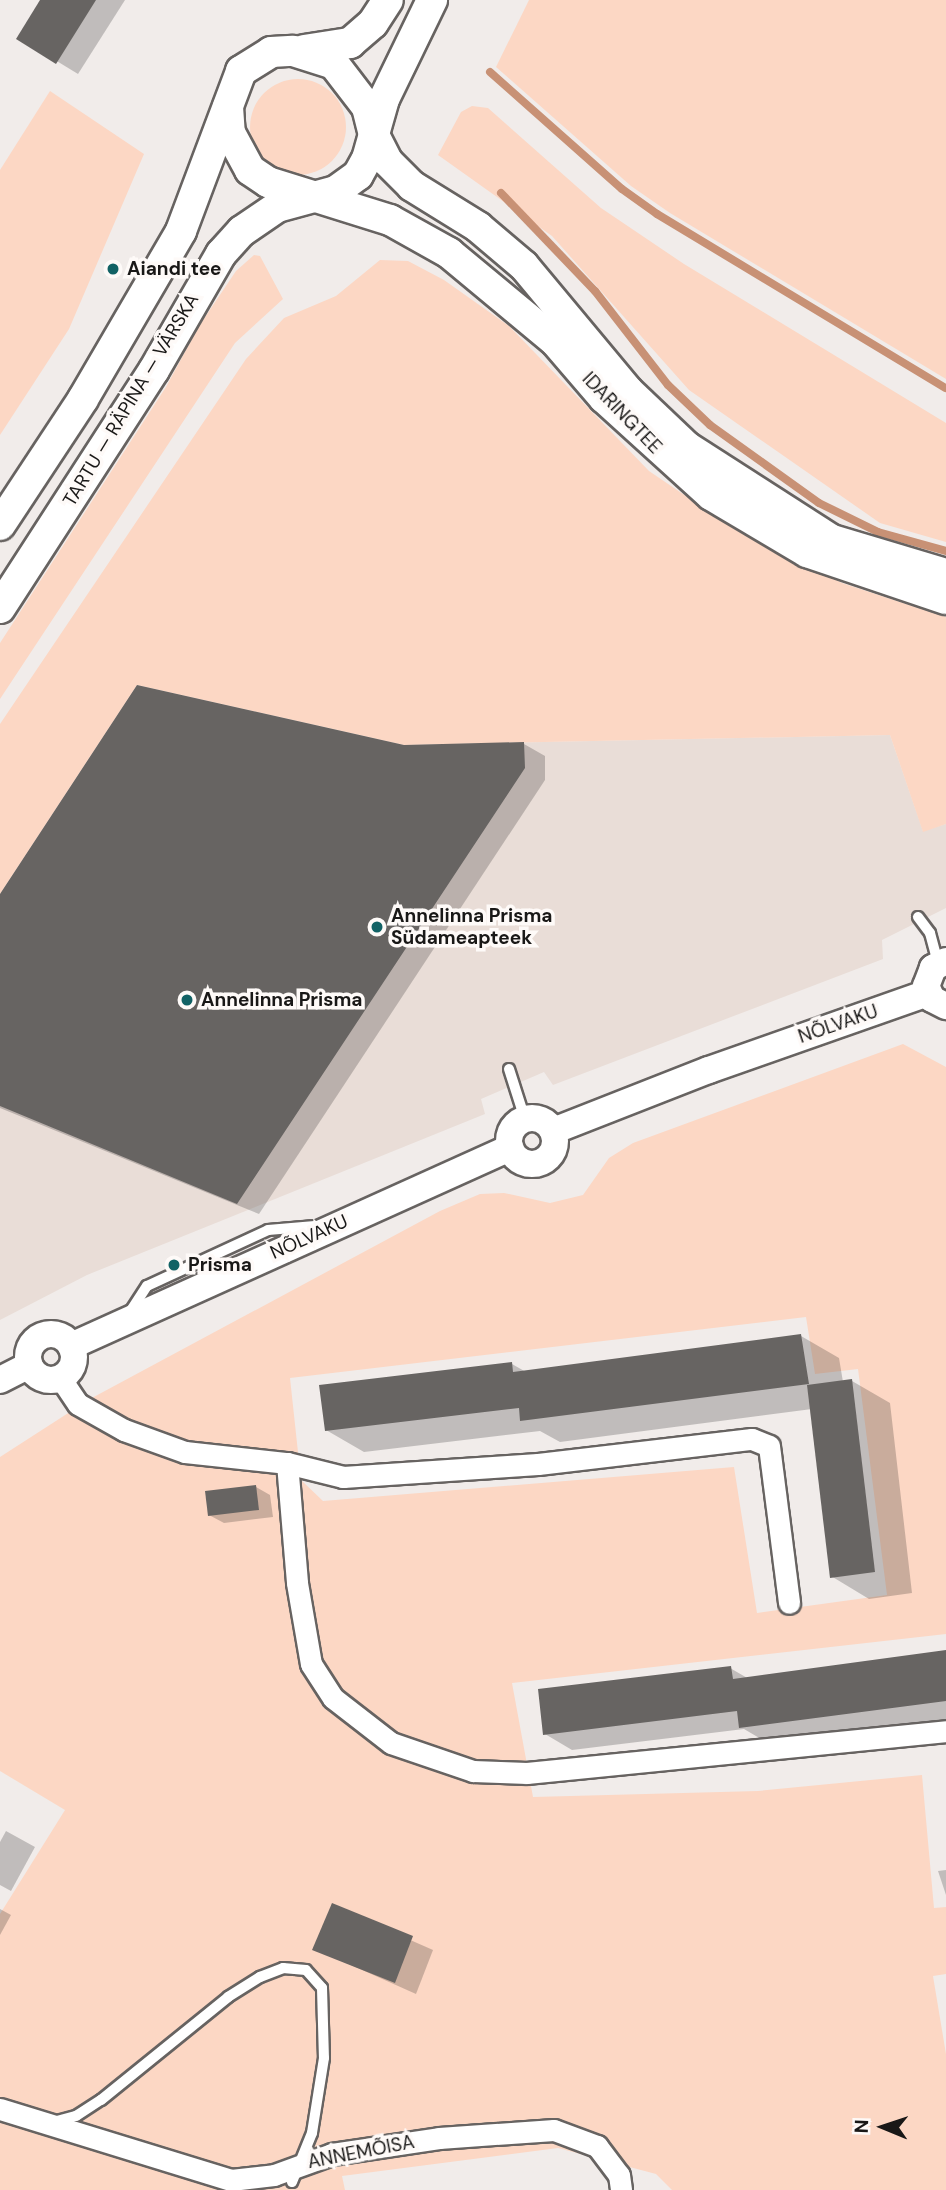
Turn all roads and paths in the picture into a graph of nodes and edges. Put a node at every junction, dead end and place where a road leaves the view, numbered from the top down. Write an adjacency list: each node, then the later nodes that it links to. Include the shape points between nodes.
1 (388, 0): 3 (main road, via 373,23 350,43)
2 (432, 0): 5 (main road, via 384,99)
3 (293, 51): 4 (main road, via 271,52 248,63); 5 (main road, via 334,64 367,107)
4 (228, 100): 6 (main road, via 230,133 250,170 268,182); 7 (main road, via 181,231 83,399)
5 (374, 135): 6 (main road, via 358,175 336,191); 8 (main road, IDARINGTEE, via 387,161 412,186 478,227 524,266 628,391 687,447 832,540)
6 (317, 195): 9 (main road, IDARINGTEE, via 390,220 449,253 555,341 604,398 711,495 807,552); 10 (main road, TARTU — RÄPINA — VÄRSKA, via 277,207 242,231 221,254 154,370)
7 (0, 525)
8 (946, 574)
9 (946, 599)
10 (0, 608)
11 (918, 917): 12 (lane)
12 (942, 962): 13 (street, NÕLVAKU, via 929,973)
13 (937, 999): 16 (street, NÕLVAKU, via 709,1070)
14 (509, 1069): 15 (lane)
15 (525, 1119): 16 (street, via 543,1121); 17 (street, via 512,1129)
16 (553, 1132): 17 (street, via 552,1152 541,1163 521,1161)
17 (510, 1148): 18 (street, NÕLVAKU)
18 (71, 1346): 19 (street, via 61,1335 40,1335 28,1351); 20 (street, via 73,1364)
19 (29, 1365): 20 (street, via 46,1379); 21 (street)
20 (61, 1379): 22 (street, via 78,1404 124,1430 185,1452)
21 (0, 1380)
22 (287, 1463): 23 (street, via 343,1477 538,1464 752,1439 769,1446); 24 (street, via 297,1583 311,1664 333,1698 362,1725 402,1748 473,1770 527,1773)
23 (789, 1603)
24 (946, 1731)
25 (0, 2109): 26 (street, ANNEMÕISA)
26 (47, 2123): 27 (street, ANNEMÕISA, via 231,2180); 27 (lane, via 76,2116 101,2100 228,1997 260,1977 283,1968 306,1970 322,1988 324,2058 312,2133)
27 (293, 2174): 28 (street, ANNEMÕISA, via 315,2157 439,2138 554,2130 597,2146 619,2175)
28 (621, 2190)

